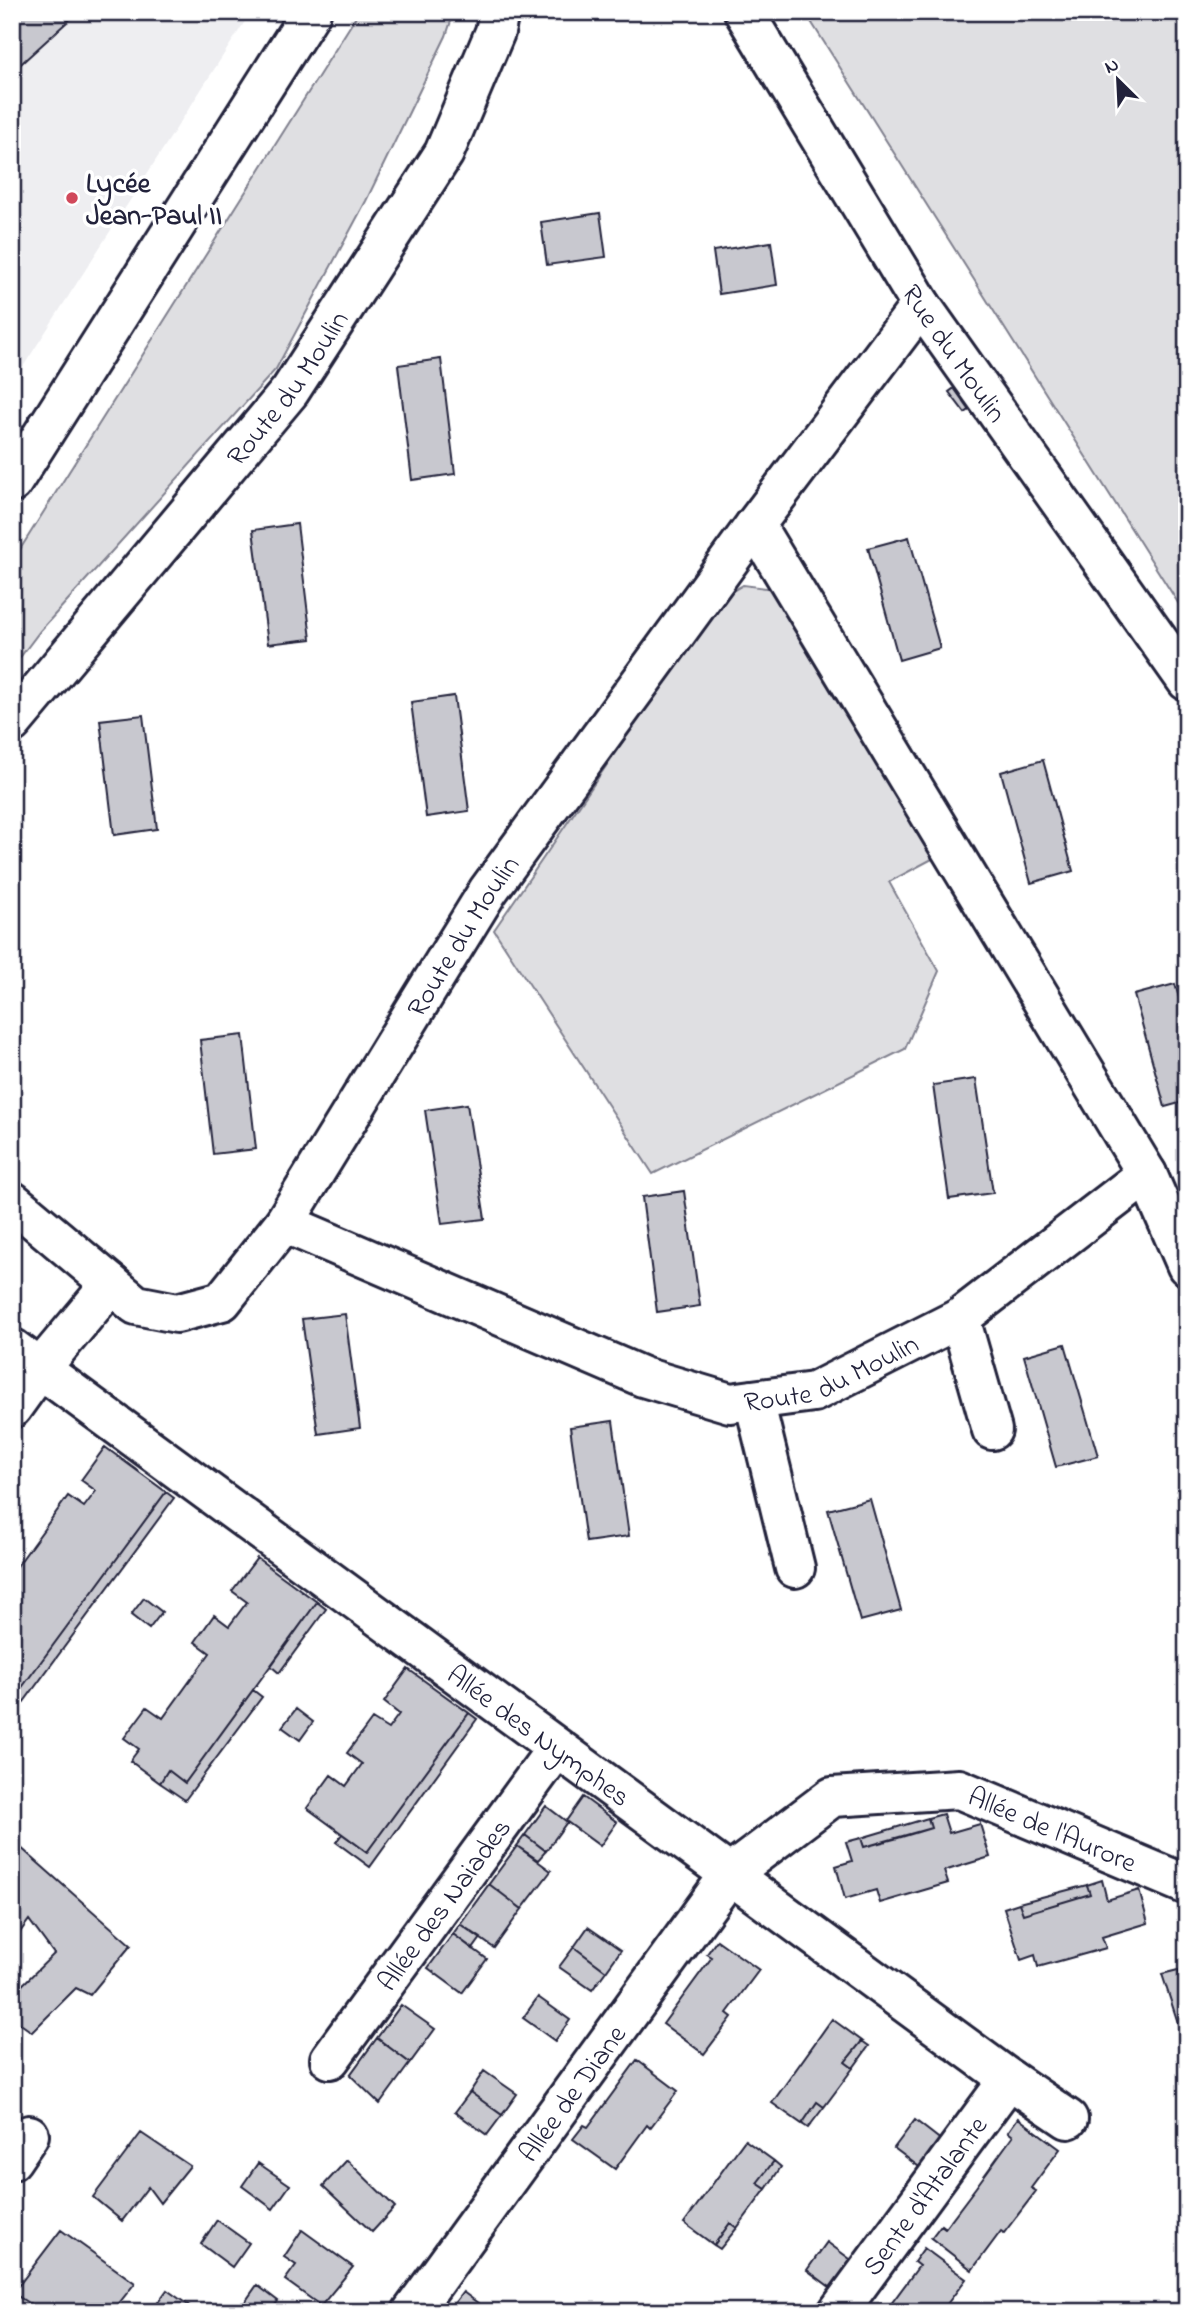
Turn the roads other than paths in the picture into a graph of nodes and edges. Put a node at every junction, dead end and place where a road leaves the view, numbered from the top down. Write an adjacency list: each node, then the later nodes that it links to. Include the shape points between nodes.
1 (311, 12): 5 (street)
2 (499, 12): 8 (street, Route du Moulin, via 495,32 444,153 290,391)
3 (744, 12): 4 (street, Rue du Moulin)
4 (921, 305): 6 (street, Route du Moulin); 7 (street, Rue du Moulin)
5 (12, 483)
6 (755, 525): 9 (street); 11 (street, Route du Moulin, via 488,891)
7 (1187, 681)
8 (12, 723)
9 (1147, 1174): 12 (street); 14 (street, Route du Moulin)
10 (12, 1200): 13 (street, Route du Moulin)
11 (284, 1223): 13 (street, Route du Moulin, via 222,1301 177,1313 136,1305); 16 (street, Route du Moulin, via 643,1377 730,1403)
12 (1187, 1266)
13 (111, 1284): 15 (street)
14 (960, 1318): 16 (street, Route du Moulin, via 814,1392); 18 (street)
15 (26, 1358): 17 (street); 20 (street, Allée des Nymphes)
16 (754, 1400): 19 (street)
17 (12, 1408)
18 (992, 1430)
19 (795, 1568)
20 (556, 1749): 21 (street, Allée des Nymphes); 23 (street, Allée des Naiades)
21 (730, 1874): 22 (street, Allée de l'Aurore, via 832,1797 959,1788); 24 (street, Allée des Nymphes); 26 (street, Allée de Diane)
22 (1187, 1885)
23 (330, 2059)
24 (1009, 2079): 25 (street, Allée des Nymphes); 27 (street, Sente d'Atalante)
25 (1068, 2119)
26 (412, 2312)
27 (838, 2312)

